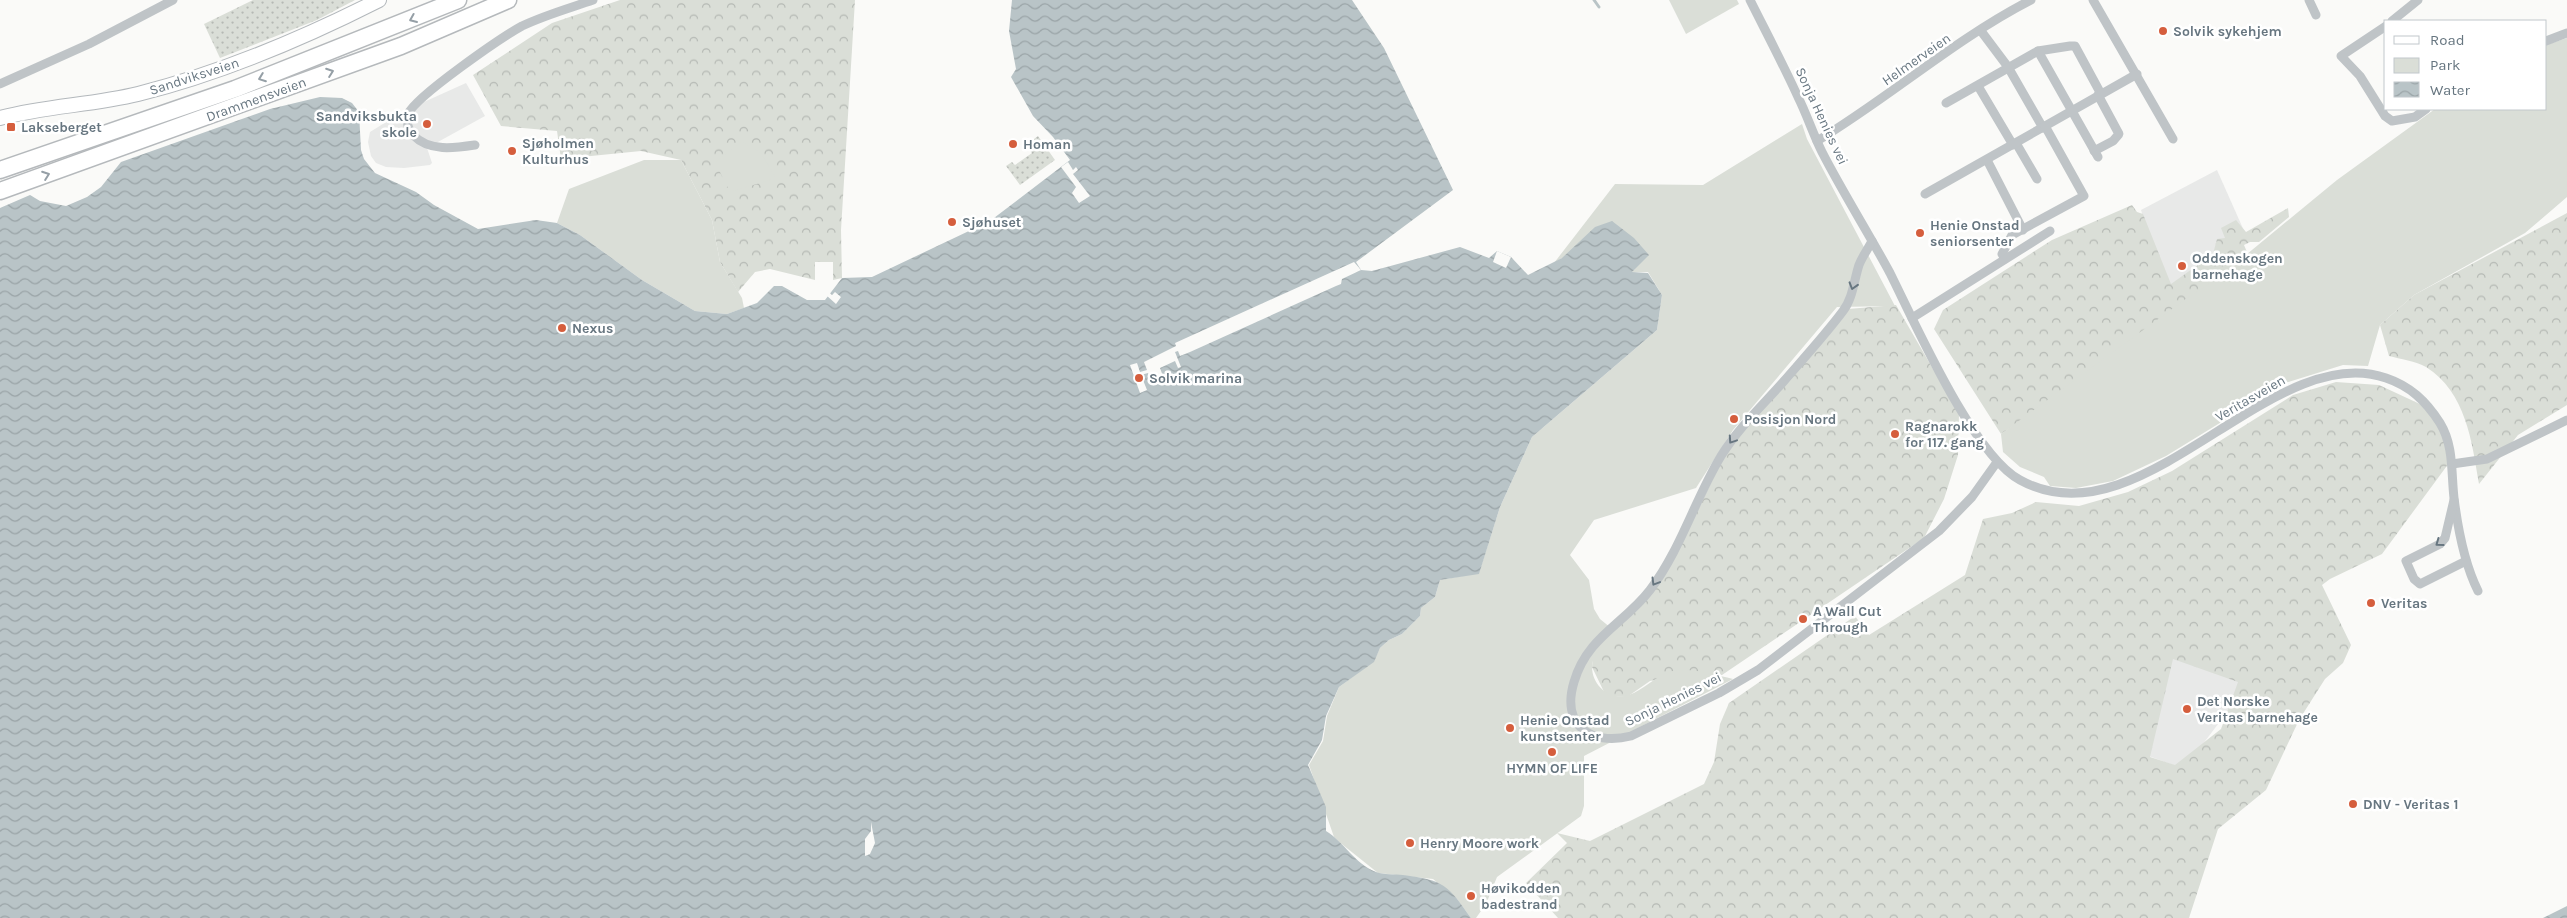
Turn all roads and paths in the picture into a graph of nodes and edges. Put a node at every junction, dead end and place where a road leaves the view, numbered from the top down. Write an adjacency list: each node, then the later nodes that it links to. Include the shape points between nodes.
1 (174, 0): 20 (street, via 90,44)
2 (378, 0): 26 (main road, Sandviksveien, via 288,43 174,84 108,101)
3 (458, 0): 33 (highway, Drammensveien, one-way to 33, via 235,89)
4 (508, 0): 35 (highway, Drammensveien, one-way to 4, via 401,46)
5 (593, 0): 31 (street, via 522,26 425,95 408,114 408,126 413,135 430,145 445,148)
6 (1750, 0): 29 (street, Sonja Henies vei)
7 (2031, 0): 14 (street, Helmerveien)
8 (2093, 0): 19 (street)
9 (2309, 0): 11 (street)
10 (2418, 0): 12 (street)
11 (2316, 15)
12 (2393, 20)
13 (2384, 27): 24 (street, via 2341,56 2360,76 2385,116 2392,121 2415,117)
14 (1981, 31): 18 (street); 29 (street, Helmerveien)
15 (2567, 33): 16 (street)
16 (2547, 41)
17 (2038, 51): 18 (street); 22 (street, via 2075,46); 25 (street)
18 (2008, 67): 21 (street); 27 (street)
19 (2137, 74): 22 (street); 28 (street)
20 (0, 84)
21 (1978, 86): 23 (street); 30 (street)
22 (2100, 94): 25 (street); 25 (street, via 2119,134 2096,154)
23 (1946, 103)
24 (2425, 110)
25 (2071, 111): 27 (street)
26 (0, 118)
27 (2044, 127): 30 (street); 37 (street, via 2084,196)
28 (2173, 139)
29 (1817, 141): 39 (street, Sonja Henies vei)
30 (2015, 144): 32 (street); 34 (street)
31 (475, 145)
32 (1987, 160): 36 (street); 37 (street)
33 (0, 170)
34 (2037, 179)
35 (0, 191)
36 (1926, 194)
37 (2023, 230): 40 (street, via 2008,240 2002,254)
38 (2050, 231): 40 (street)
39 (1872, 242): 41 (street, Sonja Henies vei); 43 (street, Sonja Henies vei, one-way to 43, via 1860,263 1844,309 1784,381 1741,426 1709,477 1681,539 1650,590 1592,646 1582,660 1571,697 1572,717 1578,726 1596,736 1618,739 1631,736 1758,670 1939,531 1972,497)
40 (2005, 260): 41 (street)
41 (1912, 318): 43 (street, Sonja Henies vei, via 1964,416)
42 (2567, 420): 44 (street, via 2487,459)
43 (1997, 462): 44 (street, Veritasveien, via 2019,480 2044,490 2088,493 2111,488 2170,459 2298,386 2327,376 2358,372 2399,382 2426,402 2442,426)
44 (2452, 464): 45 (street, Veritasveien)
45 (2454, 499): 46 (street, Veritasveien); 46 (street, Veritasveien, one-way to 46, via 2446,538 2406,561 2417,584)
46 (2466, 561): 47 (street, Veritasveien)
47 (2478, 591)

